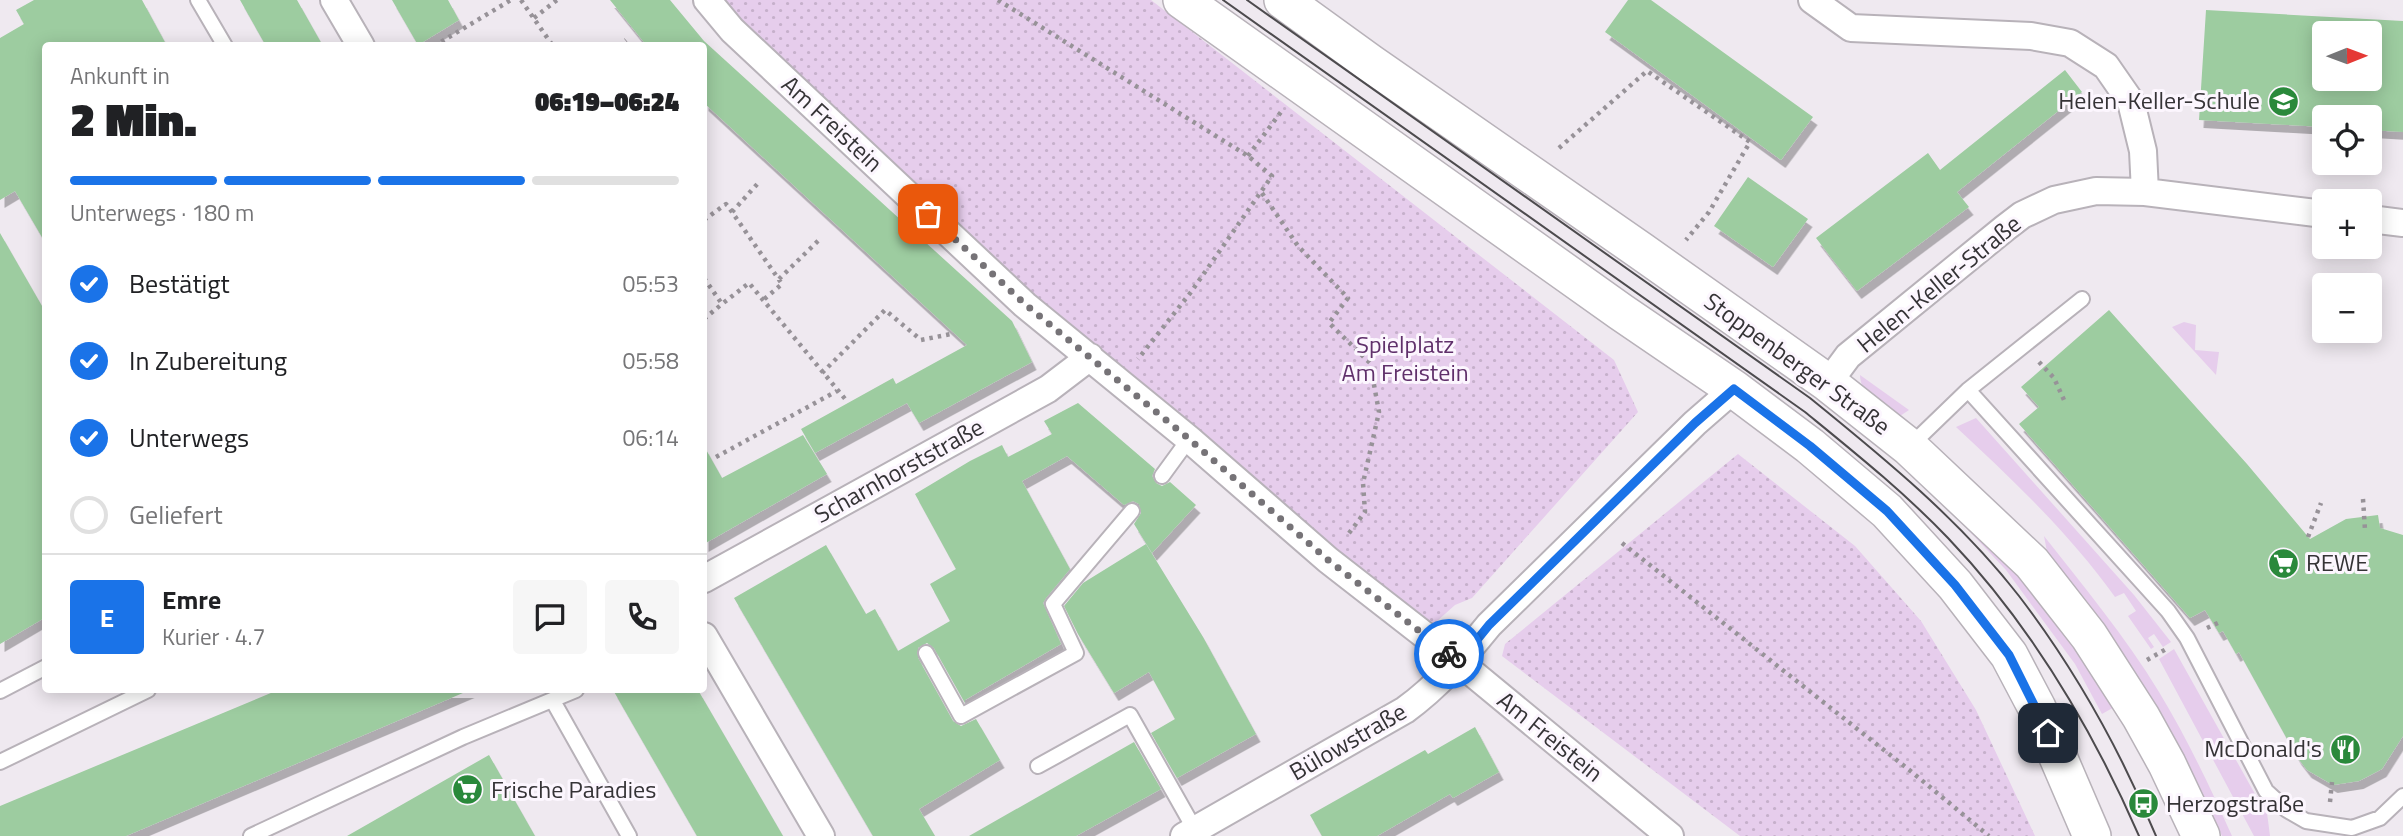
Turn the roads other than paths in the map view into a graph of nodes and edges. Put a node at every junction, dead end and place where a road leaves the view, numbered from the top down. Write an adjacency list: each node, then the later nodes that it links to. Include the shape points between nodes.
1 (198, 0): 7 (lane)
2 (334, 0): 8 (street)
3 (707, 0): 14 (street, Am Freistein, via 732,30 1026,305)
4 (1182, 0): 16 (main road)
5 (1283, 0): 15 (main road, Stoppenberger Straße)
6 (1812, 0): 9 (street, via 1851,28 2031,36 2070,43 2106,66 2131,102 2143,151)
7 (223, 42)
8 (359, 42)
9 (2144, 192): 10 (street, Helen-Keller-Straße); 15 (street, Helen-Keller-Straße, via 2096,191 2054,200 2022,215 1848,356)
10 (2312, 213)
11 (2382, 220): 12 (street)
12 (2403, 223)
13 (2082, 299): 17 (lane)
14 (1090, 357): 18 (street, Am Freistein); 22 (street, Scharnhorststraße, via 1048,388)
15 (1828, 383): 19 (main road, Stoppenberger Straße)
16 (1734, 389): 25 (street, Bülowstraße, via 1489,625); 39 (main road, via 1887,511 1955,585 2009,655)
17 (1968, 390): 19 (lane); 33 (lane, via 2168,611 2187,638 2266,791 2306,821 2352,828 2380,818)
18 (1189, 439): 20 (lane); 25 (street, Am Freistein, via 1328,560)
19 (1909, 447): 40 (main road, Stoppenberger Straße, via 2032,563 2089,636 2141,716)
20 (1162, 476)
21 (1132, 511): 24 (lane, via 1053,604 1076,653 961,716)
22 (707, 577)
23 (707, 641): 38 (street)
24 (926, 653)
25 (1459, 662): 34 (street, Bülowstraße, via 1405,710); 35 (street, Am Freistein)
26 (42, 669): 27 (lane)
27 (0, 691)
28 (142, 693): 31 (lane)
29 (570, 693): 30 (lane)
30 (553, 701): 36 (lane, via 463,737); 37 (lane)
31 (0, 762)
32 (1038, 766): 34 (lane, via 1130,715)
33 (2403, 796)
34 (1190, 833)
35 (1658, 833)
36 (251, 836)
37 (629, 836)
38 (821, 836)
39 (2092, 836)
40 (2201, 836)

